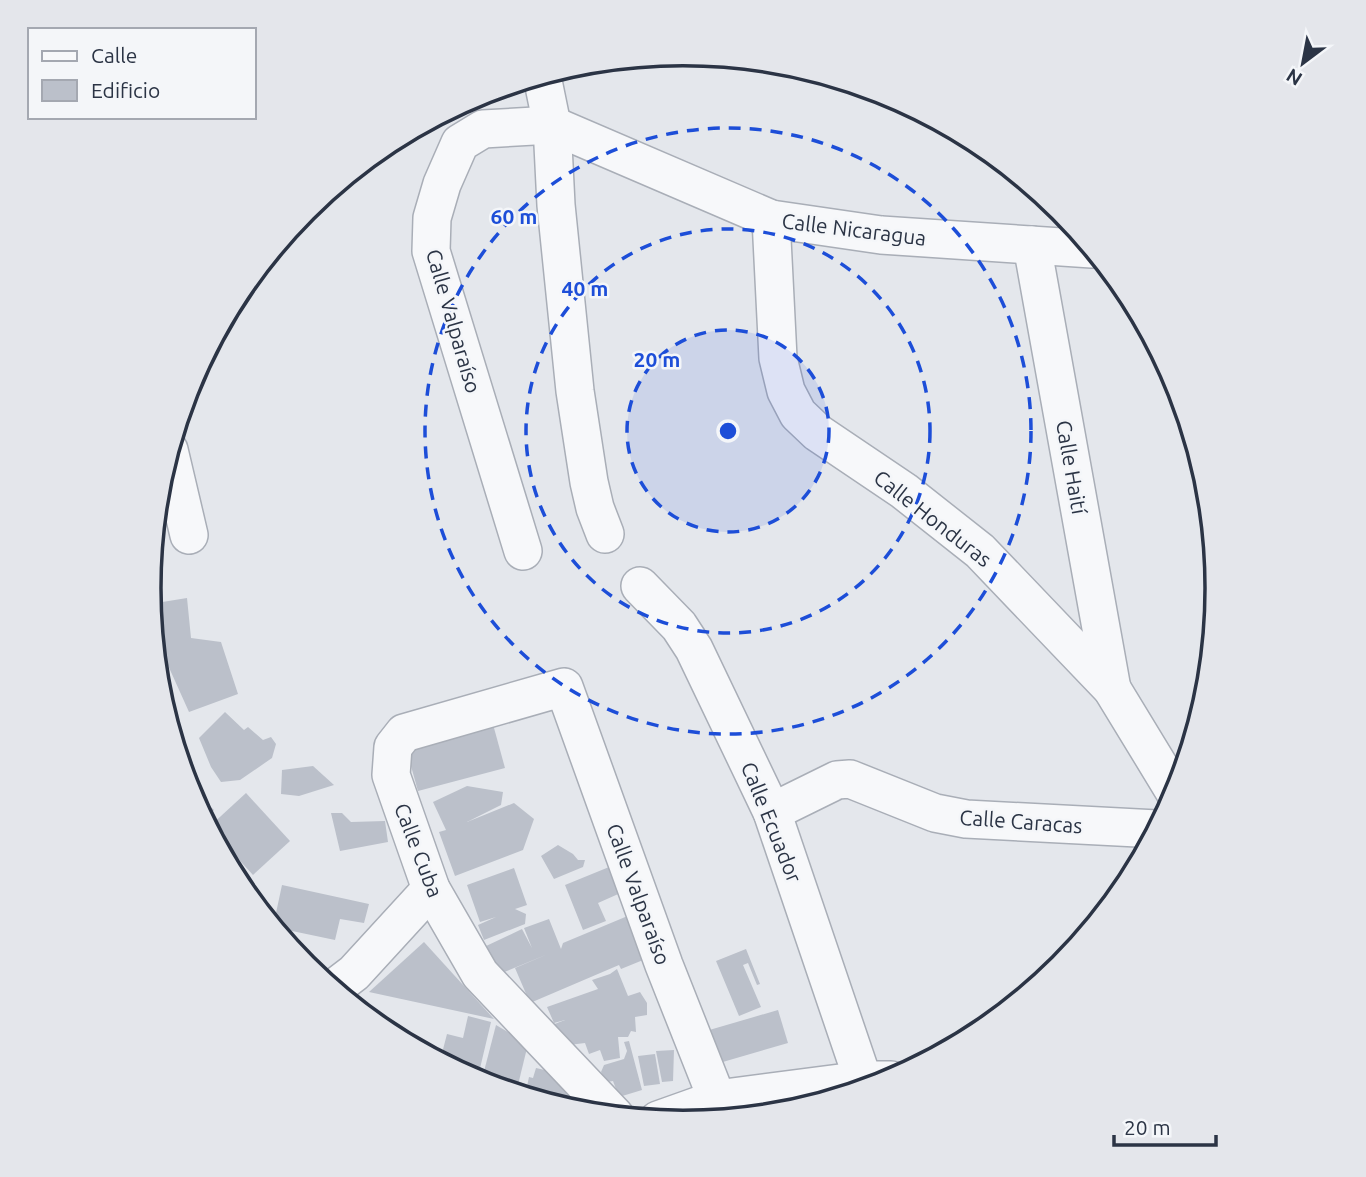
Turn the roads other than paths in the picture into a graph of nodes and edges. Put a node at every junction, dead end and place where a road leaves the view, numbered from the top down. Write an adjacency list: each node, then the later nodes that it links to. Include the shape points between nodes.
1 (544, 85): 2 (street)
2 (552, 125): 3 (street, Calle Nicaragua); 7 (street, via 575,391 589,482); 9 (street, Calle Valparaíso, via 483,129 460,143 432,218 431,251)
3 (771, 219): 4 (street, Calle Nicaragua, via 881,235); 12 (street, Calle Honduras, via 778,358 786,391 798,414 980,551)
4 (1032, 245): 5 (street, Calle Nicaragua); 12 (street, Calle Haití)
5 (1078, 248)
6 (174, 473): 8 (street)
7 (605, 534)
8 (189, 535)
9 (523, 551)
10 (640, 586): 14 (street, Calle Ecuador, via 679,626 694,649)
11 (564, 687): 16 (street, Calle Cuba, via 404,733 393,747 391,775); 20 (street, Calle Valparaíso, via 664,965)
12 (1112, 689): 13 (street, Calle Honduras)
13 (1168, 781)
14 (772, 812): 15 (street, Calle Caracas, via 837,780 850,779 935,813 966,819); 18 (street, Calle Ecuador)
15 (1146, 828)
16 (430, 889): 17 (street); 21 (street, Calle Cuba, via 480,974)
17 (341, 983)
18 (875, 1074)
19 (850, 1083): 20 (street)
20 (718, 1099): 22 (street)
21 (604, 1104)
22 (687, 1110)

